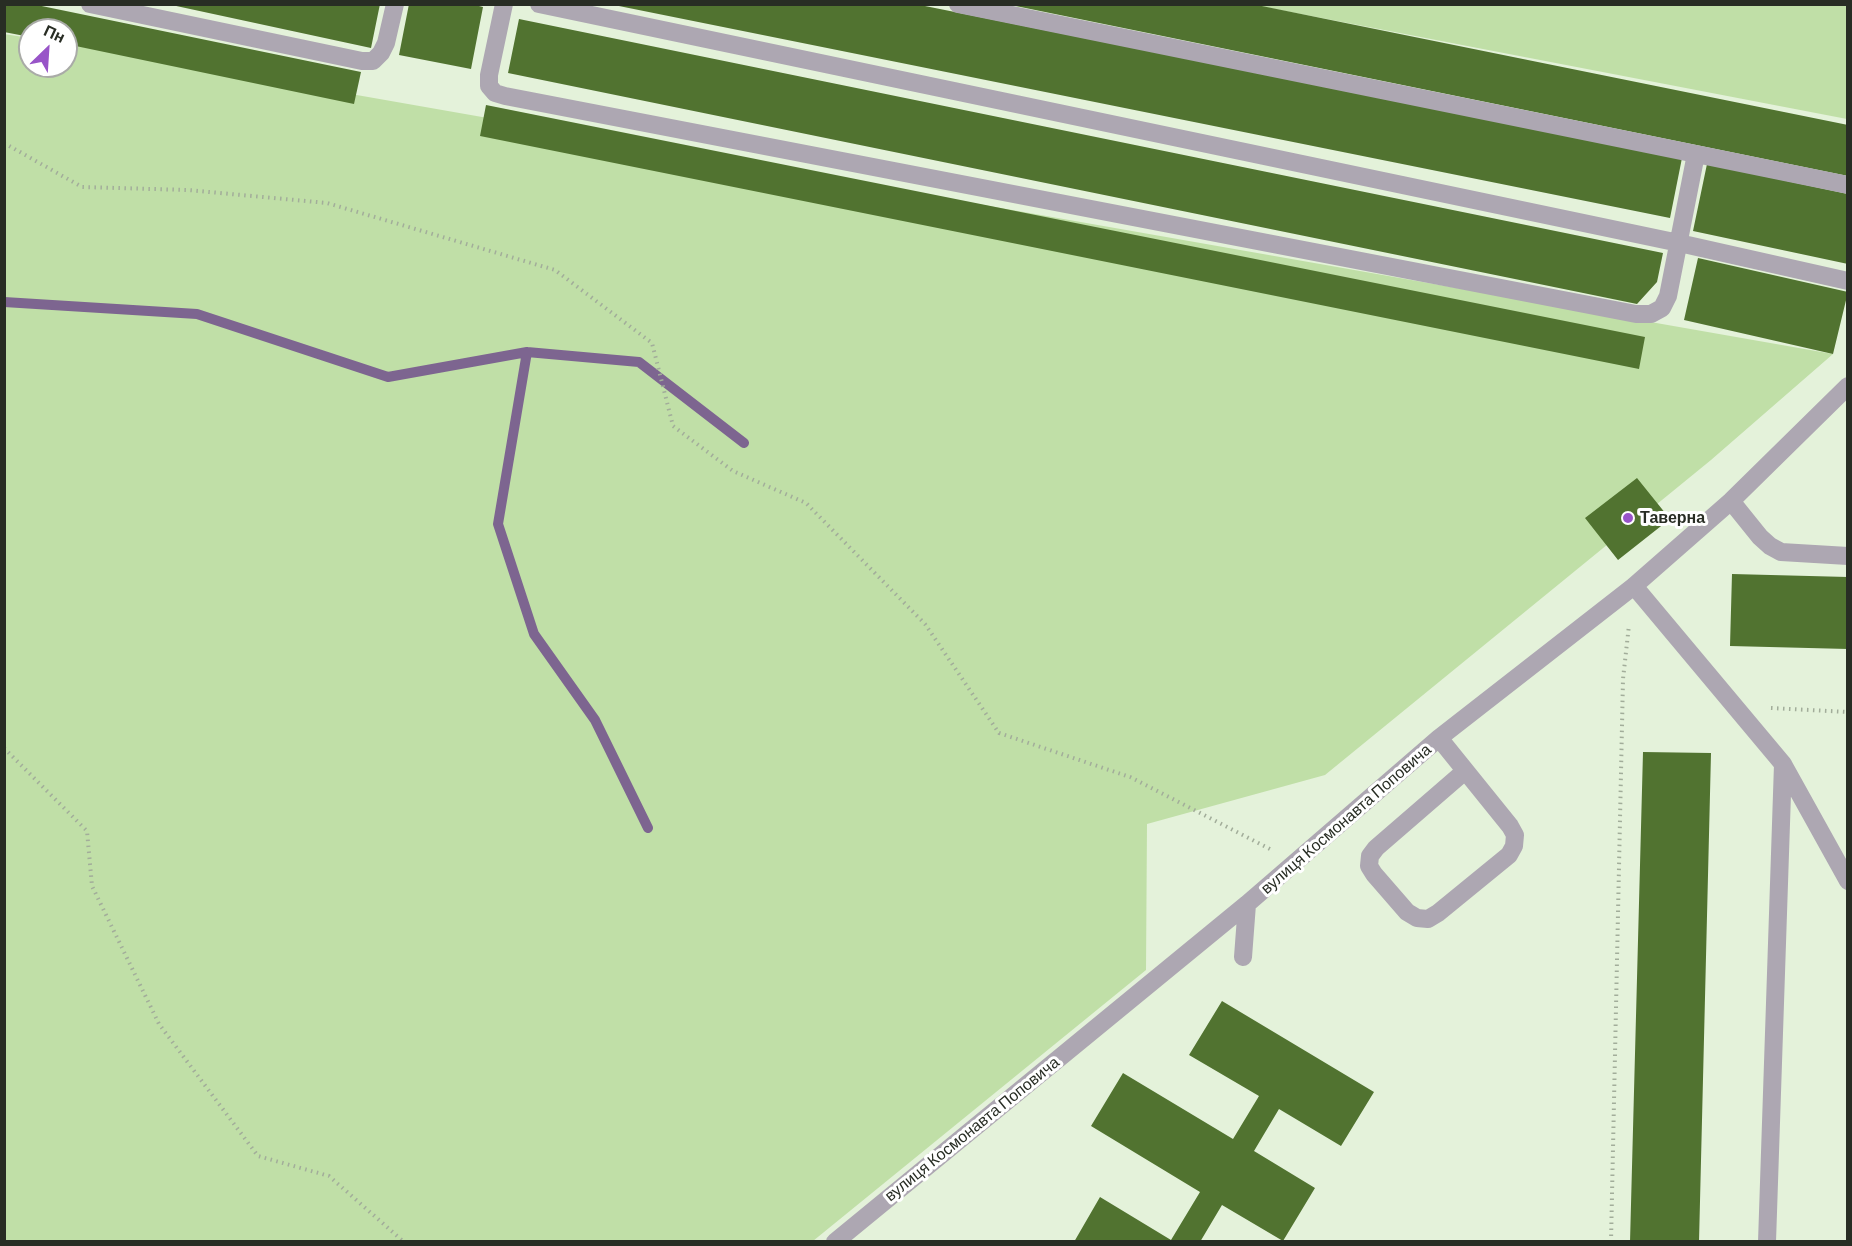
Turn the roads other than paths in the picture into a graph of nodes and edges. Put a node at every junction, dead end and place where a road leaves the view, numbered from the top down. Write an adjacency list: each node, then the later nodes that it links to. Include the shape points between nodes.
1 (90, 4): 2 (street, via 362,61 373,61 381,53)
2 (395, 4)
3 (504, 4): 8 (street, via 489,86 505,96 1636,314 1651,314 1662,308)
4 (539, 4): 8 (street)
5 (958, 4): 6 (street)
6 (1696, 154): 7 (street); 8 (street)
7 (1848, 185)
8 (1679, 243): 9 (street)
9 (1848, 281)
10 (1848, 386): 11 (street, вулиця Космонавта Поповича)
11 (1731, 501): 12 (street, via 1761,537 1781,552); 13 (street, вулиця Космонавта Поповича)
12 (1848, 555)
13 (1634, 586): 14 (street, вулиця Космонавта Поповича); 15 (street)
14 (1439, 738): 16 (street); 18 (street, вулиця Космонавта Поповича)
15 (1783, 764): 17 (street); 21 (street)
16 (1465, 771): 16 (street, via 1510,826 1515,835 1514,846 1509,855 1438,913 1428,920 1417,918 1374,874 1369,866 1370,856)
17 (1848, 881)
18 (1247, 904): 19 (street); 20 (street, вулиця Космонавта Поповича)
19 (1243, 957)
20 (835, 1242)
21 (1767, 1242)

